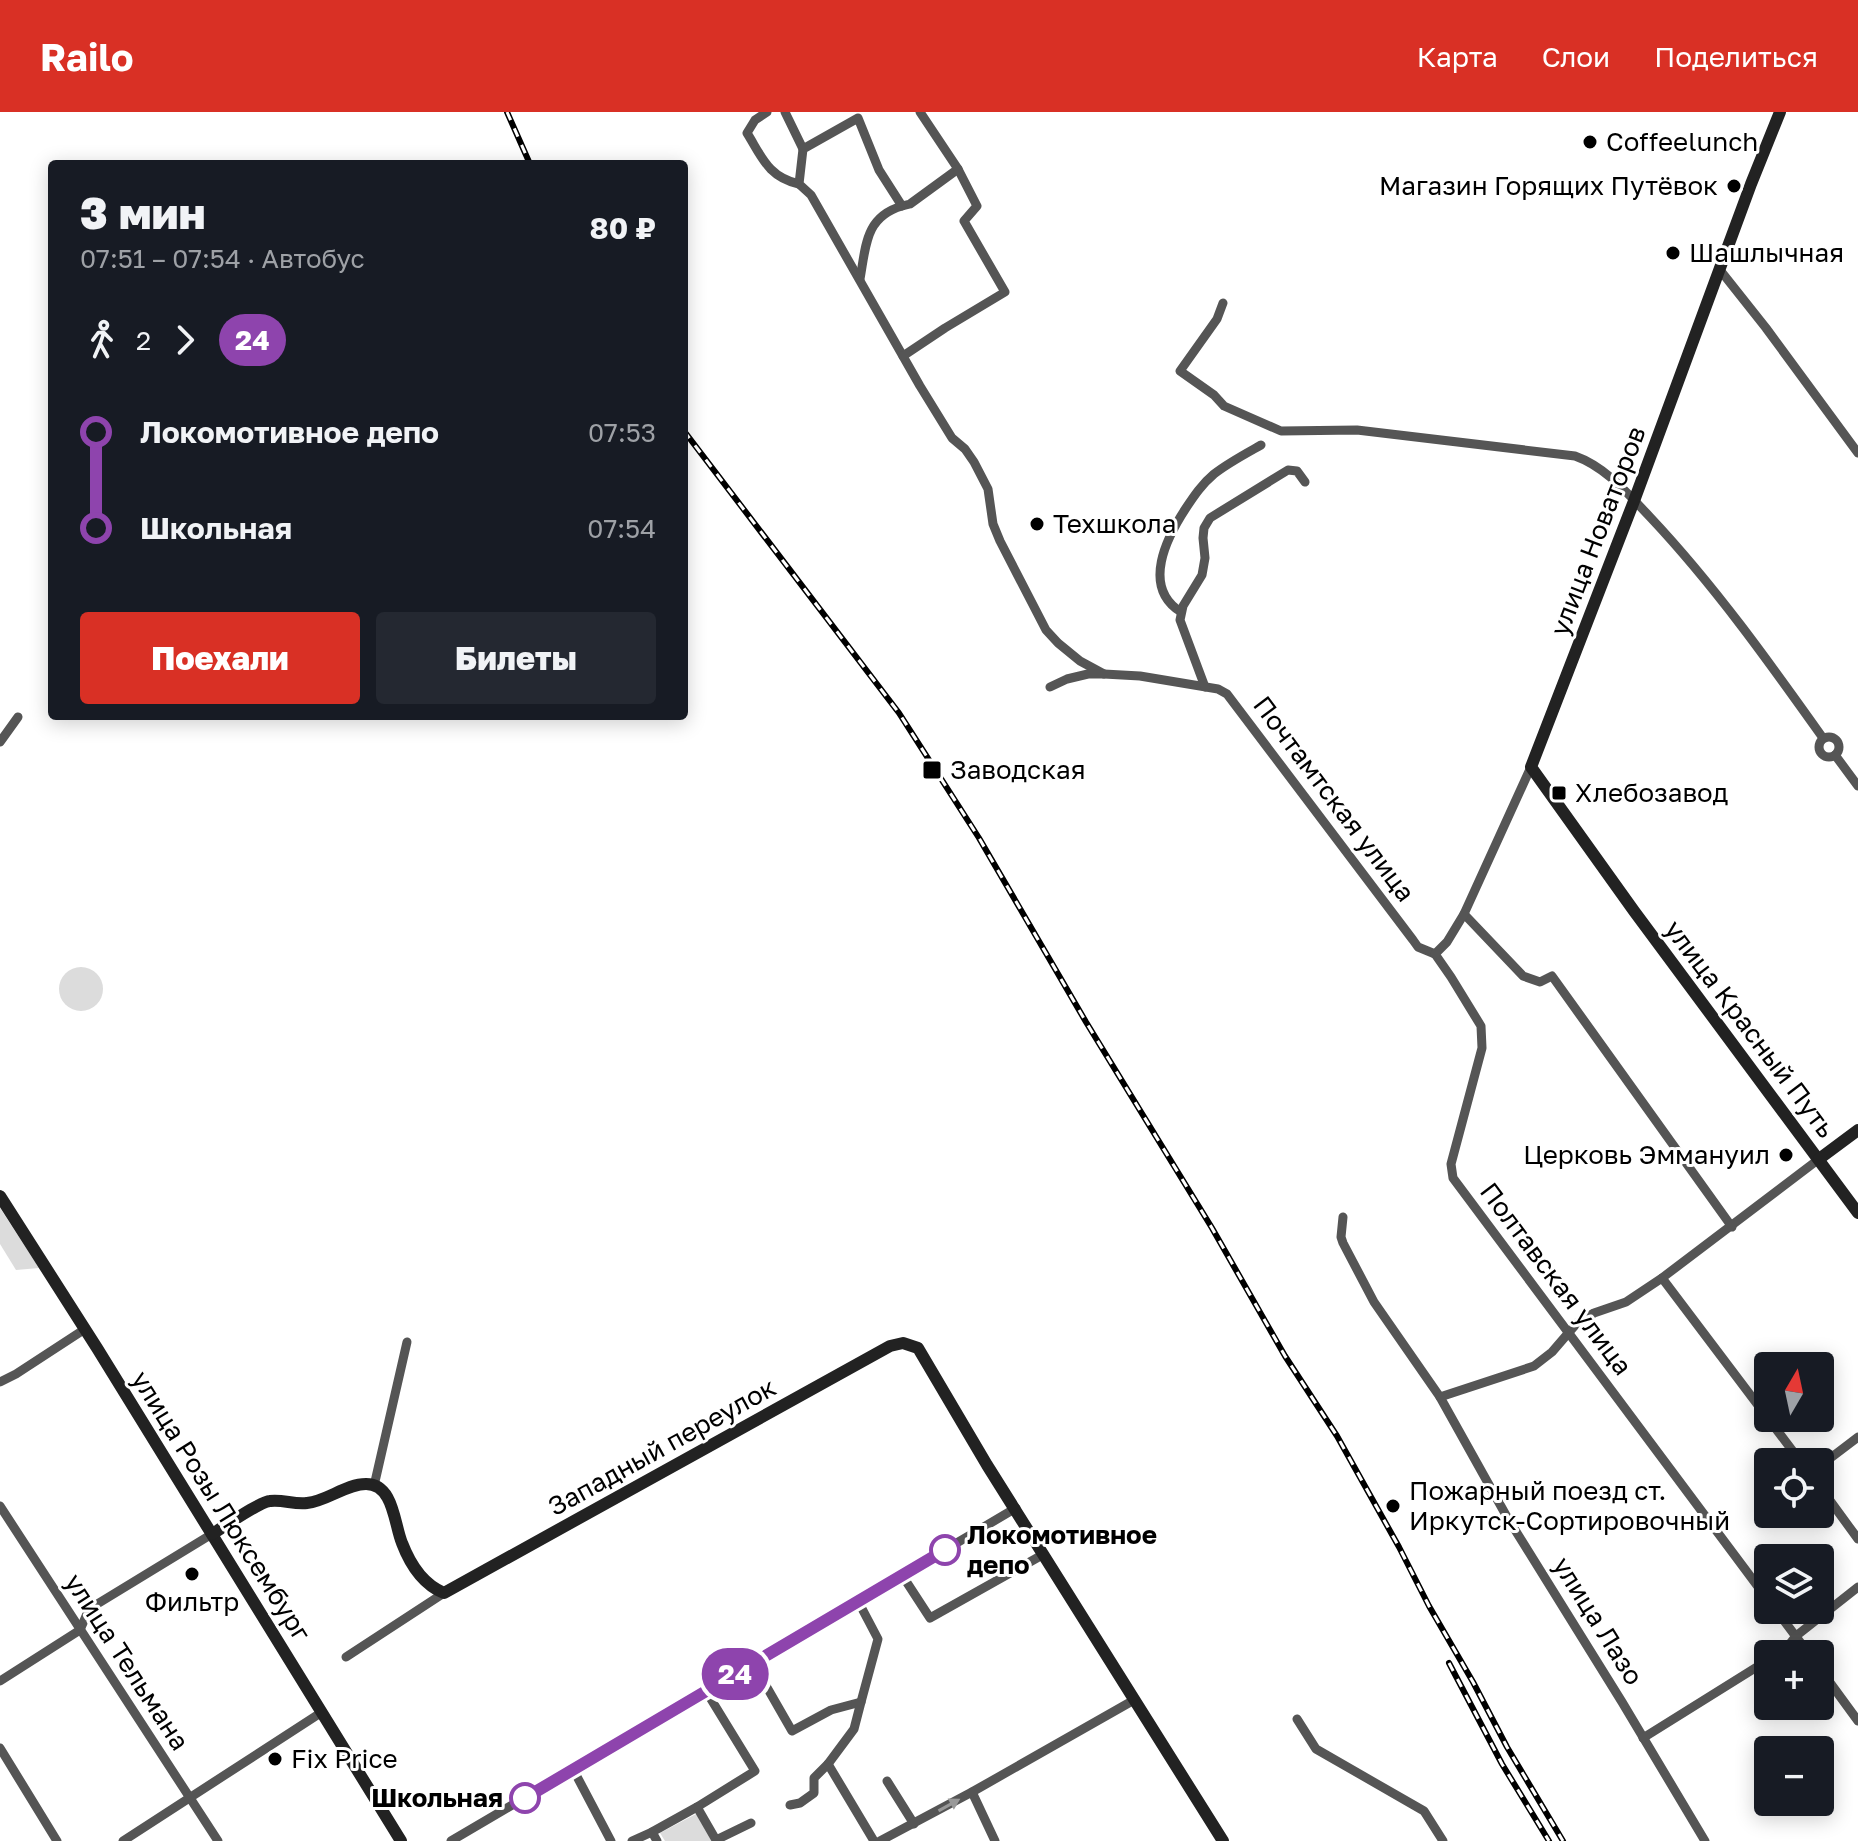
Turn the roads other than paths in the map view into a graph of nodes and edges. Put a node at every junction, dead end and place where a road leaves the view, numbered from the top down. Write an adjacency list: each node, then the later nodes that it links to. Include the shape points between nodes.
1 (767, 112): 8 (street, via 747,133 776,176)
2 (785, 112): 6 (street)
3 (920, 112): 7 (street)
4 (1780, 112): 10 (street, улица Новаторов)
5 (855, 117): 6 (street); 9 (street)
6 (803, 149): 8 (street)
7 (958, 169): 9 (street); 13 (street, via 977,206 964,221 1005,292)
8 (799, 184): 11 (street, via 811,195)
9 (902, 206): 11 (street, via 874,223)
10 (1720, 270): 15 (street); 17 (street, улица Новаторов)
11 (860, 279): 13 (street)
12 (1223, 303): 17 (street, via 1180,371 1224,406 1281,431 1357,430 1575,456 1608,474)
13 (903, 356): 19 (street, via 952,438 974,462 988,489 1000,541 1046,630 1080,661)
14 (1261, 445): 18 (street, via 1213,475 1171,531 1161,586 1168,603)
15 (1858, 453)
16 (1305, 482): 18 (street, via 1297,471 1288,470 1210,518 1203,533 1202,575)
17 (1634, 501): 24 (street, улица Новаторов); 25 (street, via 1682,551 1823,738 1837,741 1835,755)
18 (1181, 612): 21 (street)
19 (1104, 674): 20 (street, Почтамтская улица); 21 (street, Почтамтская улица)
20 (1050, 687)
21 (1205, 687): 27 (street, Почтамтская улица, via 1227,694 1418,947)
22 (18, 717): 23 (street)
23 (0, 742)
24 (1531, 767): 26 (street, улица Новаторов); 29 (street, улица Красный Путь)
25 (1857, 784)
26 (1464, 914): 27 (street, улица Новаторов); 33 (street, via 1523,976 1540,982 1552,976)
27 (1435, 954): 36 (street, Полтавская улица, via 1481,1026 1482,1048 1451,1164 1453,1178)
28 (1858, 1130): 29 (street)
29 (1819, 1159): 31 (street, улица Красный Путь); 33 (street)
30 (0, 1196): 35 (street, улица Розы Люксембург)
31 (1858, 1213)
32 (1343, 1217): 39 (street, улица Лазо, via 1343,1243 1374,1302)
33 (1732, 1227): 34 (street)
34 (1662, 1278): 36 (street); 41 (street)
35 (85, 1329): 38 (street); 47 (street, улица Розы Люксембург)
36 (1568, 1332): 39 (street, via 1534,1366); 51 (street, Полтавская улица)
37 (407, 1342): 43 (street)
38 (0, 1382)
39 (1440, 1397): 71 (street, улица Лазо)
40 (1858, 1437): 42 (street)
41 (1790, 1448)
42 (1834, 1455)
43 (374, 1486): 47 (street, via 349,1488 307,1503 268,1500); 53 (street, via 390,1502 417,1573 430,1588)
44 (0, 1506): 56 (street, улица Тельмана)
45 (1834, 1506): 48 (street)
46 (1016, 1508): 49 (street); 50 (street); 53 (street, Западный переулок, via 918,1348 903,1343)
47 (212, 1534): 56 (street, via 89,1609); 68 (street, улица Розы Люксембург)
48 (1858, 1539)
49 (1044, 1554): 50 (street, via 930,1618); 66 (street)
50 (902, 1575): 54 (street)
51 (1754, 1581)
52 (1858, 1587): 57 (street)
53 (444, 1593): 60 (street)
54 (858, 1601): 61 (street); 67 (street, via 878,1639)
55 (1787, 1624): 57 (street)
56 (80, 1630): 63 (street); 77 (street, улица Тельмана)
57 (1796, 1636): 58 (street); 59 (street)
58 (1793, 1640)
59 (1799, 1640)
60 (346, 1657)
61 (753, 1663): 65 (street); 67 (street, via 792,1731 831,1710)
62 (1754, 1669): 71 (street)
63 (0, 1681)
64 (1834, 1688): 70 (street)
65 (706, 1691): 74 (street); 79 (street, via 755,1771)
66 (1134, 1700): 76 (street); 93 (street)
67 (861, 1702): 73 (street, via 850,1736)
68 (322, 1712): 77 (street); 86 (street, улица Розы Люксембург)
69 (1297, 1719): 94 (street, via 1316,1749 1424,1811)
70 (1858, 1721)
71 (1643, 1738): 95 (street, улица Лазо)
72 (0, 1748): 83 (street)
73 (828, 1764): 78 (street, via 814,1778 814,1793); 91 (street)
74 (573, 1769): 87 (street); 88 (street)
75 (887, 1781): 81 (street)
76 (972, 1792): 81 (street, one-way to 76); 92 (street)
77 (189, 1796): 84 (street); 85 (street, улица Тельмана)
78 (790, 1805)
79 (697, 1807): 82 (street); 90 (street)
80 (751, 1823): 90 (street)
81 (914, 1824): 91 (street)
82 (655, 1836): 89 (street)
83 (57, 1841)
84 (123, 1841)
85 (218, 1841)
86 (401, 1841)
87 (451, 1841)
88 (611, 1841)
89 (632, 1841)
90 (716, 1841)
91 (877, 1841)
92 (995, 1841)
93 (1223, 1841)
94 (1443, 1841)
95 (1705, 1841)

